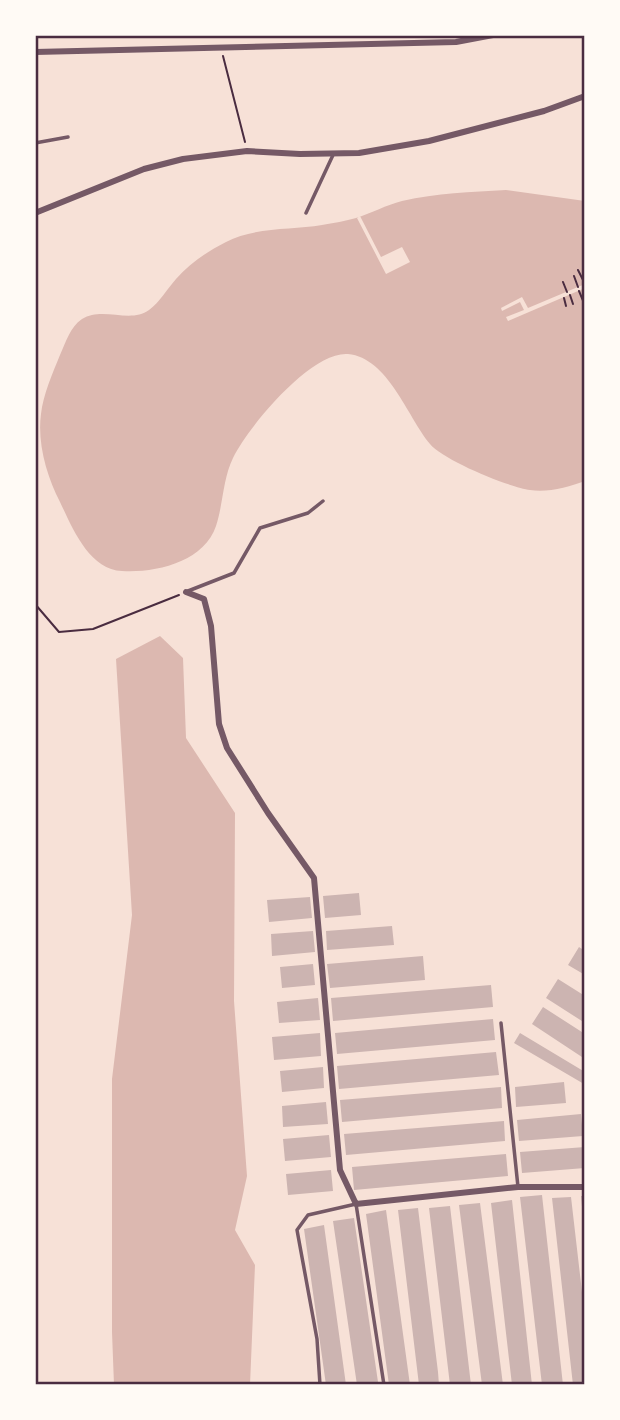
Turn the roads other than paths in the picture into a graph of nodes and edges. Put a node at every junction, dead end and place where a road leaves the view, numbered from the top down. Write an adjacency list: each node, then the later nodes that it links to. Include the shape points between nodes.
1 (493, 35): 2 (street, via 456,42)
2 (35, 52)
3 (585, 96): 6 (street, via 429,141)
4 (68, 137): 5 (lane)
5 (35, 143)
6 (334, 153): 7 (street, via 247,151 183,159 144,169); 8 (lane)
7 (35, 213)
8 (306, 213)
9 (323, 501): 10 (lane, via 308,513 260,528 234,573)
10 (186, 592): 14 (street, via 204,599 211,626 219,723 227,748 314,878 340,1170)
11 (501, 1023): 13 (lane)
12 (585, 1186): 13 (street)
13 (518, 1187): 14 (street)
14 (356, 1204): 15 (lane, via 308,1214 297,1230 317,1339); 16 (lane)
15 (320, 1385)
16 (384, 1385)

